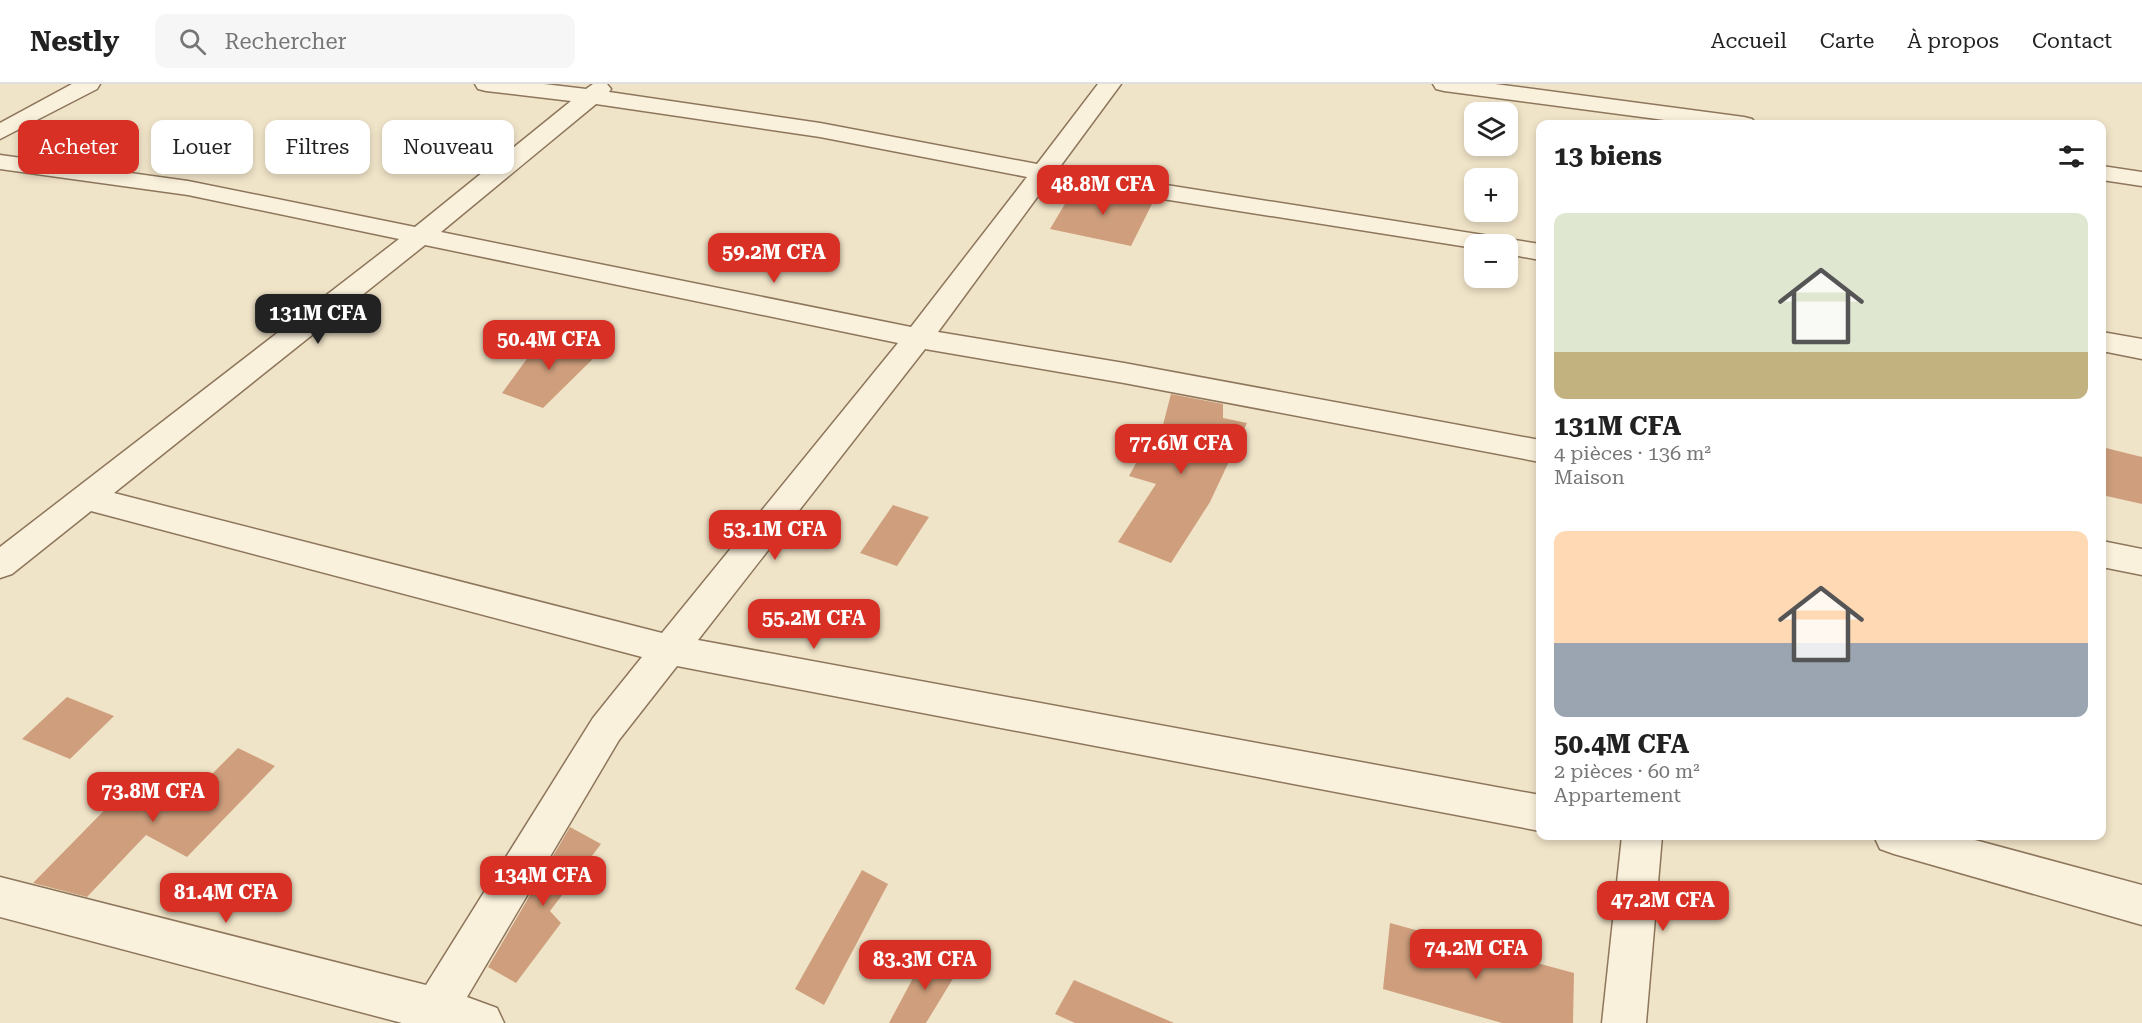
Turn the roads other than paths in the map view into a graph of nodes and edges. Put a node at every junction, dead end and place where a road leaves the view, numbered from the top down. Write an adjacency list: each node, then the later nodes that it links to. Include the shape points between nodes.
1 (89, 84): 9 (street)
2 (486, 84): 6 (street)
3 (1110, 84): 11 (street)
4 (1444, 84): 7 (street)
5 (1635, 84): 7 (street)
6 (598, 90): 11 (street); 14 (street)
7 (1624, 116): 8 (street)
8 (1684, 120)
9 (0, 132)
10 (0, 162): 14 (street, via 188,188)
11 (1045, 173): 15 (street); 18 (street)
12 (2106, 174): 13 (street)
13 (2142, 179)
14 (421, 235): 18 (street); 22 (street)
15 (1464, 239)
16 (1518, 248): 17 (street)
17 (1536, 251)
18 (918, 338): 21 (street); 26 (street)
19 (2106, 343): 20 (street)
20 (2142, 349)
21 (1536, 450)
22 (86, 498): 25 (street); 26 (street)
23 (2106, 555): 24 (street)
24 (2142, 562)
25 (0, 565)
26 (672, 650): 27 (street); 32 (street, via 606,729)
27 (1536, 812)
28 (1642, 840): 34 (street)
29 (1908, 840): 31 (street)
30 (0, 897): 32 (street)
31 (2142, 905)
32 (430, 1016): 33 (street)
33 (482, 1023)
34 (1624, 1023)

